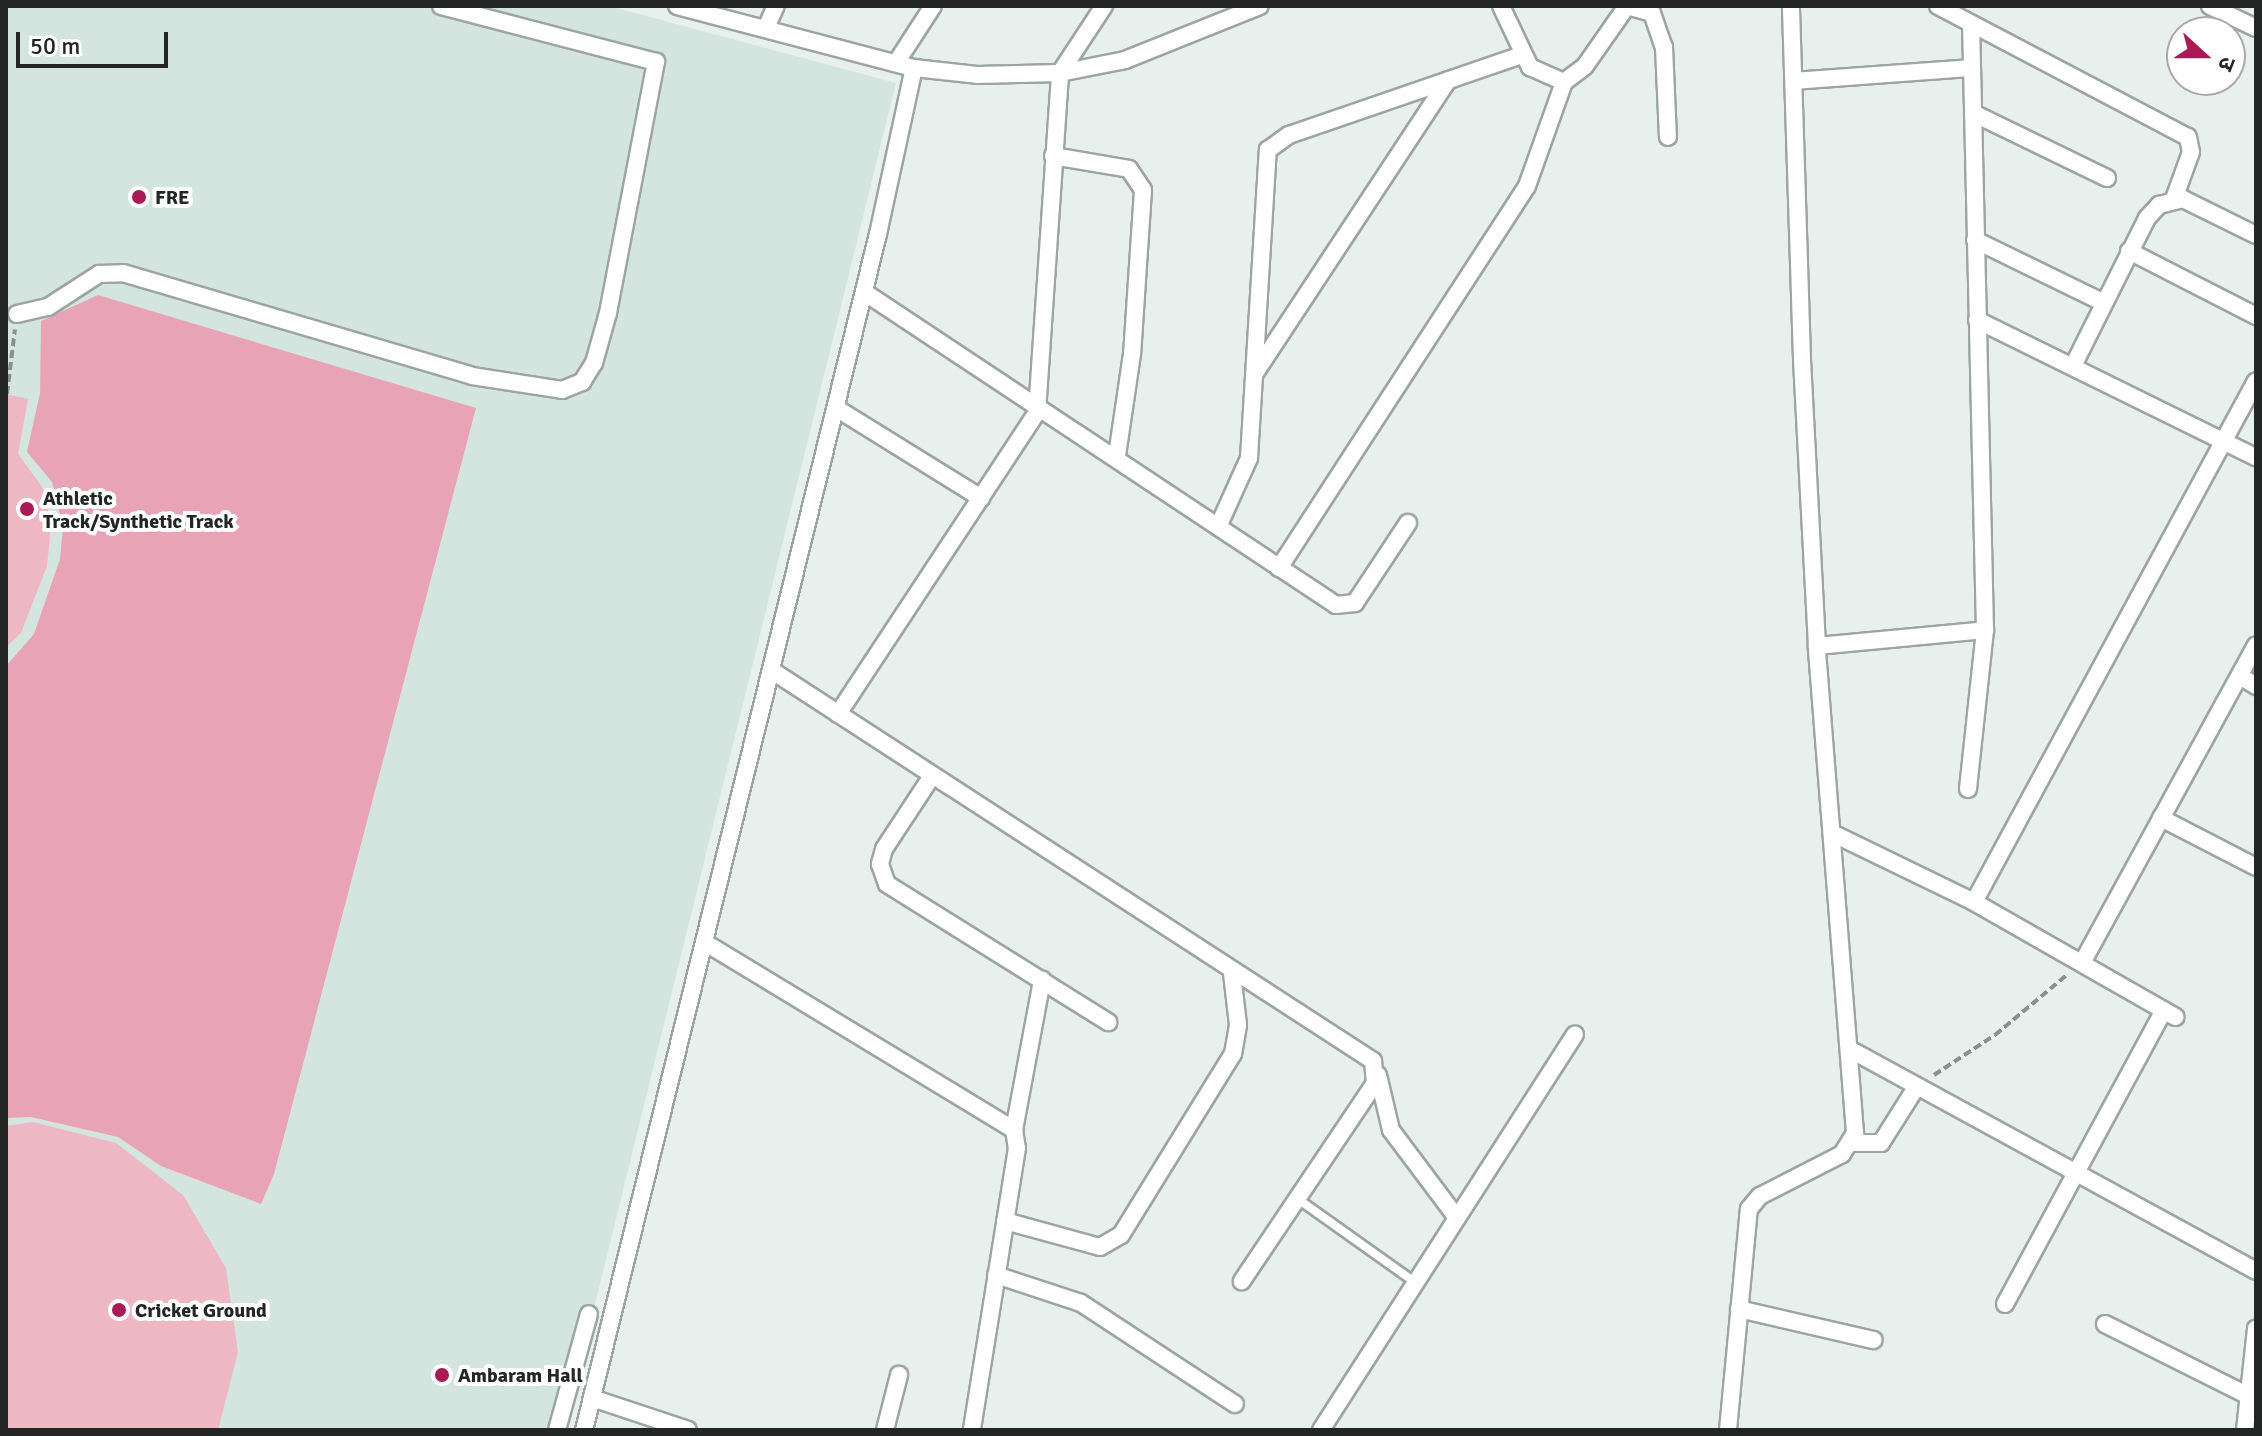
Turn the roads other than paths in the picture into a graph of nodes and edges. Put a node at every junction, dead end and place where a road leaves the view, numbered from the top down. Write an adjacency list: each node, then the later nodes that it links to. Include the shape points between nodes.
1 (441, 6): 32 (street, via 656,62 608,313 594,363 582,382 562,390 472,376 123,273 99,274 48,307)
2 (677, 6): 12 (street)
3 (776, 6): 12 (street)
4 (933, 6): 15 (street)
5 (1104, 6): 18 (street)
6 (1501, 6): 14 (street)
7 (1791, 6): 20 (street)
8 (1938, 6): 11 (street)
9 (2210, 6): 13 (street)
10 (1257, 7): 18 (street, via 1125,60)
11 (1971, 24): 17 (street); 26 (street, via 2188,137 2191,152)
12 (766, 28): 15 (street)
13 (2256, 28)
14 (1521, 55): 19 (street); 21 (street, via 1540,75)
15 (896, 63): 16 (street)
16 (914, 68): 18 (street, via 977,75); 30 (street)
17 (1972, 68): 20 (street); 22 (street)
18 (1060, 73): 24 (street)
19 (1448, 80): 36 (street); 36 (street, via 1289,135 1268,150)
20 (1794, 81): 49 (street)
21 (1564, 82): 23 (street, via 1585,66 1622,11 1645,8 1662,33); 46 (street, via 1527,186)
22 (1973, 113): 25 (street); 28 (street)
23 (1668, 137)
24 (1053, 156): 39 (street); 41 (street, via 1129,169 1143,190 1132,354)
25 (2107, 178)
26 (2174, 199): 27 (street); 29 (street, via 2147,218)
27 (2256, 235)
28 (1975, 240): 31 (street); 34 (street)
29 (2129, 251): 31 (street); 33 (street)
30 (864, 292): 38 (street); 39 (street)
31 (2102, 302): 35 (street)
32 (17, 314)
33 (2256, 316)
34 (1977, 320): 35 (street); 47 (street)
35 (2074, 364): 40 (street)
36 (1254, 374): 45 (street, via 1247,468)
37 (2256, 381): 40 (street)
38 (836, 408): 43 (street); 50 (street)
39 (1037, 412): 41 (street); 43 (street)
40 (2225, 440): 42 (street); 59 (street)
41 (1117, 456): 45 (street)
42 (2256, 457)
43 (981, 498): 53 (street)
44 (1408, 523): 46 (street, via 1351,606 1336,605)
45 (1218, 527): 46 (street)
46 (1279, 568)
47 (1985, 630): 49 (street); 55 (street)
48 (2256, 645): 51 (street)
49 (1817, 646): 57 (street)
50 (771, 670): 53 (street); 60 (street)
51 (2240, 676): 52 (street); 56 (street)
52 (2256, 686)
53 (838, 714): 54 (street)
54 (932, 776): 62 (street); 63 (street, via 892,829 882,875 887,884)
55 (1968, 789)
56 (2161, 818): 58 (street); 61 (street)
57 (1834, 834): 59 (street); 66 (street)
58 (2256, 867)
59 (1974, 902): 61 (street)
60 (704, 942): 69 (street); 87 (street)
61 (2082, 963): 71 (street, via 2170,1014)
62 (1232, 973): 67 (street, via 1366,1055); 74 (street, via 1238,1025 1233,1054 1121,1235 1100,1247)
63 (1042, 980): 64 (street); 69 (street)
64 (1108, 1022)
65 (1575, 1034): 73 (street)
66 (1851, 1050): 68 (street); 70 (street)
67 (1378, 1075): 72 (street); 73 (street, via 1391,1130)
68 (1917, 1086): 70 (street, via 1881,1143); 71 (street)
69 (1014, 1130): 74 (street, via 1017,1148)
70 (1853, 1143): 80 (street, via 1842,1154 1760,1196 1749,1209)
71 (2073, 1174): 75 (street); 79 (street)
72 (1298, 1199): 77 (street); 78 (lane)
73 (1457, 1218): 78 (street)
74 (1005, 1221): 76 (street)
75 (2256, 1271)
76 (996, 1275): 88 (street, via 1081,1303); 93 (street)
77 (1242, 1281)
78 (1416, 1282): 94 (street)
79 (2005, 1304)
80 (1739, 1309): 84 (street); 95 (street)
81 (589, 1314): 89 (street)
82 (2105, 1324): 86 (street)
83 (2256, 1329): 86 (street)
84 (1873, 1340)
85 (899, 1375): 92 (street)
86 (2249, 1396): 96 (street)
87 (592, 1398): 90 (street); 91 (street)
88 (1235, 1404)
89 (557, 1430)
90 (584, 1430)
91 (688, 1430)
92 (885, 1430)
93 (972, 1430)
94 (1321, 1430)
95 (1728, 1430)
96 (2245, 1430)

